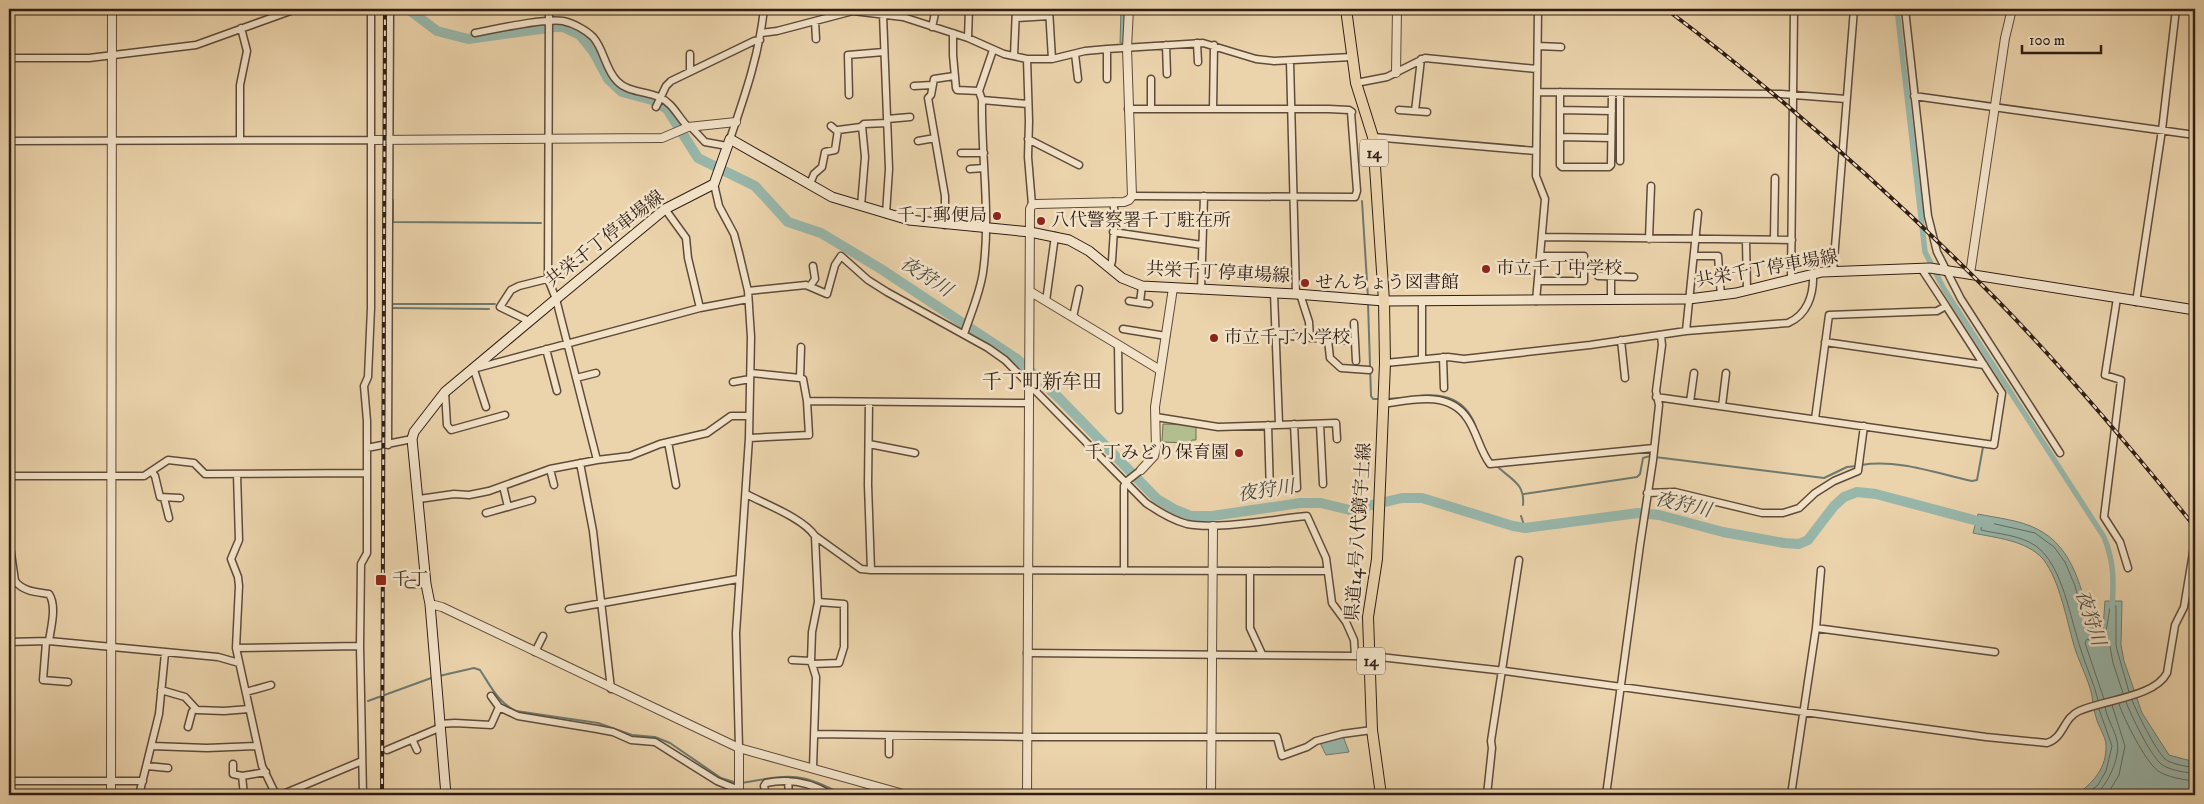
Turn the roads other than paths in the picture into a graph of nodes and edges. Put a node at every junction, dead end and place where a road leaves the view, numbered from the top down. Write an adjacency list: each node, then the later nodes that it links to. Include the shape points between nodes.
1 (112, 9): 44 (street)
2 (296, 9): 29 (street)
3 (351, 9): 4 (street)
4 (370, 9): 106 (street)
5 (390, 9): 107 (street)
6 (549, 9): 27 (street)
7 (764, 9): 32 (street)
8 (936, 9): 28 (street)
9 (968, 9): 33 (street)
10 (1016, 9): 25 (street)
11 (1129, 9): 40 (street)
12 (1346, 9): 13 (street); 48 (main road, 14)
13 (1381, 9)
14 (1397, 9): 57 (street)
15 (1538, 9): 38 (street)
16 (1794, 9): 72 (street)
17 (1854, 9): 75 (street)
18 (1905, 9): 73 (street)
19 (2012, 9): 79 (street)
20 (2176, 9): 95 (street)
21 (853, 10): 24 (street); 26 (street)
22 (1031, 12): 23 (street); 25 (street)
23 (1049, 12): 51 (street)
24 (887, 13): 28 (street); 43 (street)
25 (1017, 18): 47 (street)
26 (815, 21): 32 (street); 34 (street)
27 (549, 22): 30 (street); 74 (street, via 563,21 585,31 594,38 617,82); 102 (street)
28 (932, 27): 31 (street)
29 (241, 28): 44 (street, via 196,45); 105 (street, via 247,51 240,85)
30 (475, 33)
31 (953, 33): 33 (street); 59 (street)
32 (761, 36): 56 (street); 91 (street)
33 (968, 38): 42 (street)
34 (816, 39)
35 (1198, 43): 36 (street); 37 (street); 54 (street)
36 (1166, 45): 40 (street); 58 (street)
37 (1214, 45): 53 (street, via 1256,59); 82 (street)
38 (1538, 46): 39 (street); 55 (street)
39 (1560, 47)
40 (1126, 48): 41 (street); 80 (street)
41 (1107, 49): 46 (street); 61 (street)
42 (993, 50): 47 (street); 66 (street)
43 (884, 52): 71 (street, via 848,56); 90 (street)
44 (113, 54): 49 (street, via 90,58); 104 (street)
45 (690, 54): 56 (street)
46 (1075, 54): 51 (street); 60 (street)
47 (1014, 56): 50 (street)
48 (1352, 56): 53 (street); 64 (main road, 14)
49 (9, 58)
50 (1028, 59): 51 (street); 77 (street)
51 (1052, 59)
52 (1421, 59): 55 (street); 57 (street); 86 (street)
53 (1290, 61): 83 (street)
54 (1198, 62)
55 (1537, 69): 67 (street)
56 (690, 71): 74 (street, via 671,81)
57 (1396, 73): 64 (street)
58 (1167, 74)
59 (954, 76): 63 (street, via 935,78); 66 (street, via 957,90)
60 (1078, 79)
61 (1107, 79)
62 (1151, 79): 81 (street)
63 (932, 84): 65 (street); 100 (street, via 932,95 928,98)
64 (1356, 84): 98 (main road, 14)
65 (914, 86)
66 (979, 91): 76 (street)
67 (1538, 92): 68 (street); 111 (street)
68 (1560, 92): 69 (street); 85 (street)
69 (1612, 93): 70 (street); 87 (street)
70 (1620, 93): 72 (street); 114 (street)
71 (849, 94)
72 (1793, 94): 75 (street); 141 (street)
73 (1914, 96): 79 (street); 149 (street, via 1928,216)
74 (660, 98): 78 (street); 94 (street)
75 (1846, 99): 150 (street)
76 (982, 100): 77 (street); 112 (street)
77 (1028, 104): 103 (street)
78 (656, 107)
79 (1994, 108): 95 (street); 152 (street)
80 (1128, 109): 81 (street); 122 (street)
81 (1151, 109): 82 (street)
82 (1213, 109): 83 (street)
83 (1290, 109): 124 (street); 124 (street, via 1344,109 1352,112 1356,196)
84 (1398, 110): 86 (street)
85 (1560, 110): 87 (street); 99 (street)
86 (1415, 111): 88 (street)
87 (1612, 111): 101 (street)
88 (1427, 112)
89 (910, 117): 90 (street)
90 (887, 121): 93 (street); 129 (street, via 889,170)
91 (736, 122): 94 (street); 110 (street)
92 (831, 126): 96 (street)
93 (862, 126): 96 (street); 127 (street, via 865,157)
94 (688, 127): 102 (street, via 662,138); 110 (street, via 705,142)
95 (2162, 130): 97 (street); 181 (street)
96 (837, 131): 120 (street, via 837,147 825,152 822,167)
97 (2195, 135)
98 (1373, 137): 111 (street); 178 (main road, 14)
99 (1560, 137): 101 (street); 101 (street, via 1562,167 1609,167)
100 (935, 138): 109 (street); 131 (street, via 945,196)
101 (1611, 138)
102 (548, 139): 107 (street); 157 (street)
103 (1028, 139): 115 (street); 126 (street)
104 (112, 140): 105 (street); 108 (street); 260 (street)
105 (240, 140): 106 (street)
106 (372, 140): 107 (street); 248 (street, via 371,308 368,377 364,386)
107 (388, 140): 247 (street)
108 (9, 141)
109 (918, 141)
110 (729, 142): 119 (main road); 120 (main road, 共栄千丁停車場線)
111 (1536, 151): 136 (street, via 1536,176 1545,199)
112 (984, 153): 113 (street); 116 (street)
113 (960, 154)
114 (1620, 161)
115 (1079, 165)
116 (984, 168): 117 (street); 132 (street)
117 (970, 169)
118 (1775, 178): 140 (street)
119 (715, 180): 128 (main road, 共栄千丁停車場線); 165 (street, via 720,206 736,243)
120 (810, 184): 127 (main road, 共栄千丁停車場線, via 832,197)
121 (1651, 186): 137 (street)
122 (1132, 196): 123 (street); 125 (street, via 1129,200)
123 (1204, 196): 124 (street); 142 (street)
124 (1294, 197): 168 (street)
125 (1114, 202): 126 (street); 134 (street)
126 (1032, 205): 133 (street)
127 (862, 206): 129 (main road, 共栄千丁停車場線)
128 (665, 209): 170 (main road, 共栄千丁停車場線); 184 (street, via 686,238)
129 (886, 214): 131 (main road, 共栄千丁停車場線)
130 (1698, 214): 138 (street)
131 (945, 225): 132 (main road, 共栄千丁停車場線)
132 (987, 228): 133 (main road, 共栄千丁停車場線); 191 (street, via 984,272)
133 (1030, 232): 135 (main road, 共栄千丁停車場線); 166 (street)
134 (1113, 232): 142 (street); 147 (street)
135 (1055, 236): 147 (main road, 共栄千丁停車場線, via 1079,246); 177 (street)
136 (1543, 237): 137 (street); 143 (street)
137 (1649, 239): 138 (street)
138 (1695, 240): 139 (street); 144 (street)
139 (1746, 240): 140 (street); 164 (street)
140 (1774, 240): 141 (street)
141 (1792, 240): 156 (street)
142 (1202, 245): 163 (street)
143 (1541, 256): 158 (street); 158 (street, via 1584,256 1584,281)
144 (1694, 256): 169 (street, via 1718,256); 174 (street)
145 (582, 257): 157 (street)
146 (813, 266): 159 (street, via 815,279)
147 (1110, 268): 160 (main road, 共栄千丁停車場線)
148 (1926, 268): 149 (main road, 共栄千丁停車場線); 150 (main road, 共栄千丁停車場線); 183 (street)
149 (1945, 270): 152 (main road, 共栄千丁停車場線); 249 (street)
150 (1833, 272): 151 (main road, 共栄千丁停車場線)
151 (1813, 274): 156 (main road, 共栄千丁停車場線); 190 (street, via 1807,306 1796,320)
152 (1970, 274): 171 (main road, 共栄千丁停車場線)
153 (1598, 276): 154 (street)
154 (1611, 277): 155 (street); 173 (street)
155 (1634, 277)
156 (1791, 278): 164 (main road, 共栄千丁停車場線)
157 (548, 279): 170 (street); 187 (street, via 511,290 501,304 500,307 507,312)
158 (1538, 281): 176 (street)
159 (810, 286): 165 (street); 191 (street, via 828,294 835,265 841,256 868,280)
160 (1142, 286): 161 (main road, 共栄千丁停車場線); 179 (street)
161 (1173, 288): 163 (main road, 共栄千丁停車場線); 192 (street)
162 (1079, 289): 186 (street)
163 (1201, 290): 167 (main road, 共栄千丁停車場線)
164 (1747, 290): 169 (main road, 共栄千丁停車場線)
165 (748, 291): 172 (street)
166 (1031, 292): 177 (street); 220 (street)
167 (1274, 293): 168 (main road, 共栄千丁停車場線); 193 (street)
168 (1298, 294): 178 (main road, 共栄千丁停車場線); 195 (street, via 1309,322)
169 (1721, 296): 174 (main road, 共栄千丁停車場線)
170 (556, 298): 187 (main road, 共栄千丁停車場線); 200 (street)
171 (2116, 298): 181 (main road, 共栄千丁停車場線); 282 (street, via 2105,375 2121,380 2104,517 2120,542)
172 (748, 299): 184 (street); 215 (street)
173 (1610, 299): 174 (main road, 共栄千丁停車場線); 176 (main road, 共栄千丁停車場線)
174 (1689, 299): 190 (street)
175 (1129, 300): 179 (street)
176 (1536, 300): 180 (main road, 共栄千丁停車場線)
177 (1046, 301): 186 (street)
178 (1381, 301): 180 (main road, 共栄千丁停車場線); 207 (main road, 県道14号八代鏡宇土線 / 14)
179 (1140, 302): 182 (street)
180 (1422, 302): 205 (street)
181 (2136, 302): 185 (main road, 共栄千丁停車場線)
182 (1149, 304)
183 (1946, 306): 199 (street, via 1937,311 1829,315); 208 (street)
184 (700, 308): 200 (street)
185 (2195, 310)
186 (1073, 318): 201 (street)
187 (528, 321): 209 (main road, 共栄千丁停車場線)
188 (1354, 323): 198 (street)
189 (1123, 329): 192 (street)
190 (1686, 331): 194 (street)
191 (964, 333): 220 (street, via 1005,360)
192 (1166, 336): 210 (street)
193 (1276, 336): 195 (street); 237 (street)
194 (1661, 336): 197 (street); 224 (street)
195 (1310, 338): 196 (street)
196 (1328, 340): 198 (street); 211 (street, via 1330,358 1341,368)
197 (1621, 340): 204 (street, via 1464,359); 218 (street)
198 (1355, 341): 206 (street)
199 (1825, 342): 208 (street); 236 (street)
200 (567, 343): 203 (street); 216 (street)
201 (1118, 345): 210 (street); 232 (street)
202 (801, 347): 217 (street)
203 (546, 349): 209 (street); 222 (street)
204 (1442, 357): 205 (street); 221 (street)
205 (1422, 359): 207 (street)
206 (1356, 361)
207 (1385, 363): 226 (main road, 県道14号八代鏡宇土線 / 14)
208 (1984, 365): 241 (street, via 2002,393 1994,445)
209 (473, 369): 223 (main road, 共栄千丁停車場線); 231 (street)
210 (1160, 370): 235 (street)
211 (1369, 370)
212 (596, 373): 216 (street)
213 (1694, 373): 228 (street)
214 (1726, 373): 230 (street)
215 (751, 376): 217 (street); 219 (street); 234 (street)
216 (576, 378): 252 (street)
217 (800, 378): 225 (street, via 803,379)
218 (1625, 378)
219 (733, 382)
220 (1029, 383): 229 (street); 261 (street)
221 (1444, 388)
222 (557, 391)
223 (445, 392): 233 (street, via 447,425 451,430); 243 (main road, 共栄千丁停車場線)
224 (1656, 398): 228 (street); 251 (street, via 1659,405)
225 (807, 401): 227 (street); 242 (street, via 809,435)
226 (1384, 401): 251 (street, via 1443,400 1458,407 1468,418 1481,451 1490,464); 312 (main road, 県道14号八代鏡宇土線 / 14, via 1377,559 1368,618)
227 (869, 402): 229 (street); 246 (street)
228 (1690, 402): 230 (street)
229 (1029, 403): 285 (street)
230 (1722, 406): 236 (street)
231 (486, 407)
232 (1119, 410)
233 (505, 415)
234 (750, 416): 242 (street); 245 (street, via 731,416 707,433)
235 (1156, 417): 240 (street, via 1218,427); 255 (street, via 1154,456)
236 (1815, 419): 241 (street)
237 (1279, 424): 238 (street); 240 (street)
238 (1294, 424): 239 (street); 266 (street)
239 (1320, 424): 244 (street, via 1338,423); 262 (street)
240 (1268, 425): 267 (street)
241 (1864, 426): 269 (street, via 1858,471 1834,481 1799,508 1783,513 1762,513 1675,492)
242 (750, 438): 268 (street)
243 (412, 439): 247 (street); 272 (main road)
244 (1337, 439)
245 (668, 442): 252 (street, via 630,456); 264 (street)
246 (869, 444): 250 (street); 283 (street)
247 (388, 445): 248 (street)
248 (367, 448): 257 (street)
249 (2060, 452)
250 (915, 453)
251 (1653, 454): 269 (street)
252 (597, 460): 253 (street)
253 (580, 464): 254 (street); 294 (street, via 593,531)
254 (550, 469): 263 (street); 265 (street)
255 (1141, 470): 261 (street)
256 (152, 472): 258 (street, via 168,460 194,464 205,474); 260 (street, via 144,476); 270 (street, via 158,494)
257 (366, 473): 258 (street); 302 (street, via 367,553 361,564)
258 (237, 474): 304 (street, via 239,540 231,559 239,586)
259 (9, 476): 260 (street)
260 (112, 476): 303 (street)
261 (1126, 482): 277 (street, via 1161,514 1188,524); 286 (street)
262 (1322, 484)
263 (554, 485)
264 (676, 485)
265 (503, 486): 272 (street, via 469,495); 274 (street)
266 (1297, 488)
267 (1270, 493)
268 (746, 494): 278 (street, via 790,517); 290 (street)
269 (1647, 494): 319 (street)
270 (164, 498): 271 (street); 276 (street)
271 (180, 498)
272 (419, 499): 293 (main road)
273 (532, 500): 274 (street)
274 (508, 507): 275 (street)
275 (486, 513)
276 (169, 518)
277 (1213, 526): 287 (street, via 1307,516 1326,558); 288 (street)
278 (815, 536): 283 (street, via 861,569); 295 (street)
279 (9, 539): 291 (street)
280 (2195, 541): 327 (street, via 2184,607 2175,625 2167,673 2157,685 2141,692 2079,711 2067,721 2055,740 2046,743 1986,737)
281 (1519, 560): 316 (street)
282 (2128, 568)
283 (871, 570): 285 (street)
284 (1821, 570): 298 (street)
285 (1029, 571): 286 (street); 308 (street)
286 (1124, 571): 288 (street)
287 (1327, 571): 289 (street); 311 (street, via 1332,603 1354,640)
288 (1213, 572): 289 (street); 309 (street)
289 (1250, 572): 310 (street, via 1250,628)
290 (738, 579): 294 (street); 338 (street)
291 (12, 580): 300 (street, via 20,588 49,594 53,600)
292 (409, 584): 293 (street)
293 (426, 584): 296 (main road)
294 (601, 602): 297 (street); 320 (street)
295 (818, 602): 314 (street, via 812,632); 314 (street, via 844,604 844,647 839,664)
296 (430, 604): 305 (street); 328 (main road)
297 (569, 609)
298 (1816, 628): 306 (street); 327 (street)
299 (543, 636): 305 (street)
300 (48, 641): 301 (street); 303 (street); 317 (street, via 43,680)
301 (9, 642)
302 (360, 646): 304 (street); 342 (street)
303 (111, 648): 307 (street); 350 (street)
304 (236, 648): 315 (street)
305 (535, 652): 320 (street)
306 (1995, 652)
307 (164, 653): 315 (street, via 218,657); 321 (street)
308 (1027, 653): 309 (street); 333 (street)
309 (1212, 654): 310 (street); 334 (street)
310 (1262, 654): 311 (street)
311 (1355, 656): 312 (street)
312 (1371, 656): 316 (street); 330 (main road, 県道14号八代鏡宇土線 / 14)
313 (792, 660): 314 (street)
314 (812, 662): 331 (street, via 816,677)
315 (239, 663): 322 (street)
316 (1503, 671): 319 (street); 368 (street, via 1491,741)
317 (68, 682)
318 (270, 685): 322 (street)
319 (1620, 688): 327 (street); 369 (street)
320 (611, 689): 338 (street)
321 (161, 690): 325 (street, via 186,697); 336 (street)
322 (246, 692): 326 (street)
323 (491, 696): 324 (street)
324 (499, 707): 328 (street, via 491,725 455,723); 353 (street, via 518,716 613,732 630,740 655,742 717,781)
325 (195, 708): 326 (street); 329 (street)
326 (249, 709): 337 (street)
327 (1803, 712): 370 (street)
328 (439, 726): 335 (street); 360 (main road)
329 (188, 727)
330 (1372, 730): 334 (street, via 1316,741 1282,756 1277,737); 367 (main road, 県道14号八代鏡宇土線 / 14)
331 (815, 734): 332 (street); 346 (street)
332 (890, 736): 333 (street); 341 (street)
333 (1027, 737): 334 (street); 365 (street)
334 (1211, 738): 366 (street)
335 (412, 739): 339 (street); 340 (street)
336 (152, 746): 337 (street); 344 (street)
337 (257, 746): 347 (street)
338 (739, 748): 346 (street); 353 (street)
339 (387, 750)
340 (417, 750)
341 (889, 754)
342 (362, 761): 358 (street); 359 (street)
343 (233, 764): 348 (street, via 233,774)
344 (147, 766): 345 (street); 351 (street)
345 (168, 768)
346 (813, 768): 364 (street)
347 (266, 772): 348 (street, via 258,778); 357 (street)
348 (242, 776): 356 (street)
349 (9, 781): 350 (street)
350 (112, 781): 351 (street); 354 (street)
351 (143, 781): 355 (street)
352 (788, 781): 361 (street, via 766,783); 362 (street); 363 (street, via 818,788)
353 (739, 788)
354 (111, 795)
355 (139, 795)
356 (244, 795)
357 (276, 795)
358 (281, 795)
359 (363, 795)
360 (446, 795)
361 (766, 795)
362 (789, 795)
363 (831, 795)
364 (907, 795)
365 (1028, 795)
366 (1211, 795)
367 (1381, 795)
368 (1487, 795)
369 (1606, 795)
370 (1791, 795)

